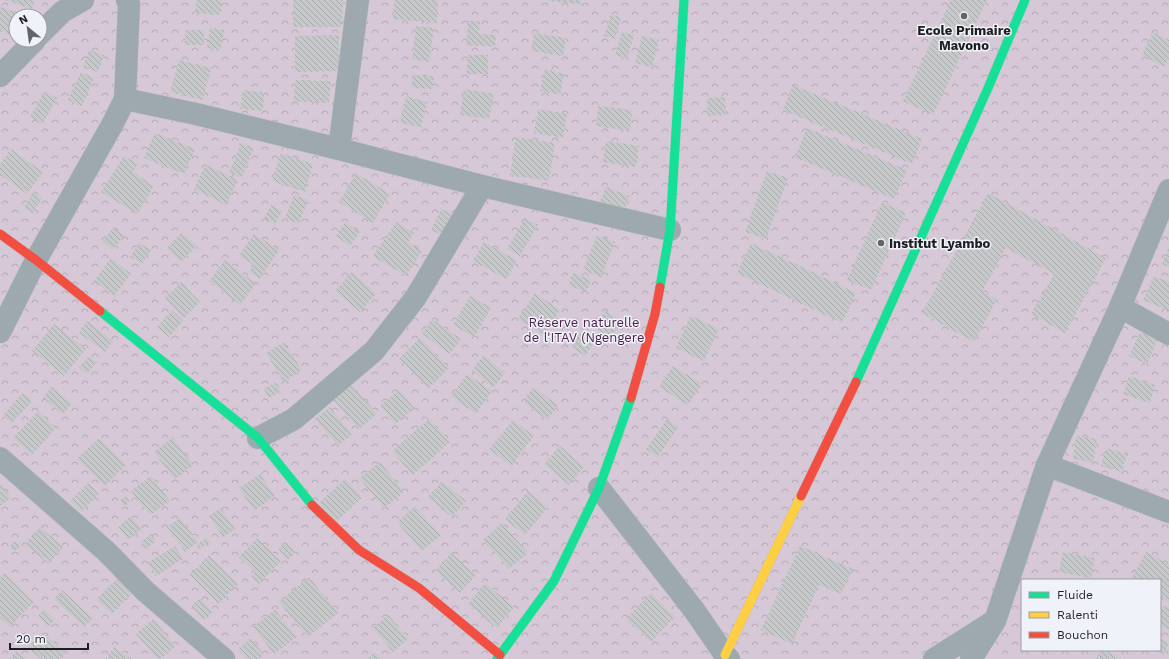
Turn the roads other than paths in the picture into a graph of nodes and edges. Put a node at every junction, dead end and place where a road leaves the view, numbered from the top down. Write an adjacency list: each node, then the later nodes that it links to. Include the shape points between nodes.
1 (83, 0): 6 (street, via 62,12)
2 (127, 0): 9 (street, via 130,4)
3 (358, 0): 10 (street)
4 (684, 0): 13 (street)
5 (1025, 0): 26 (street, via 868,358)
6 (48, 26)
7 (27, 48): 8 (street)
8 (0, 76)
9 (125, 99): 10 (street); 15 (street)
10 (339, 149): 11 (street)
11 (482, 186): 13 (street); 19 (street, via 416,297 374,351 294,419)
12 (1169, 190): 16 (street)
13 (670, 230): 22 (street, via 653,321 633,394)
14 (0, 234): 15 (street)
15 (36, 260): 17 (street); 19 (street)
16 (1120, 308): 18 (street); 21 (street)
17 (0, 331)
18 (1169, 334)
19 (258, 438): 25 (street, via 310,502 359,550 419,588)
20 (0, 458): 27 (street, via 107,552 145,591)
21 (1047, 465): 23 (street); 24 (street)
22 (599, 488): 25 (street, via 554,581); 26 (street, via 694,610)
23 (1169, 512)
24 (995, 621): 28 (street); 29 (street)
25 (498, 657)
26 (727, 657)
27 (224, 659)
28 (934, 659)
29 (971, 659)

